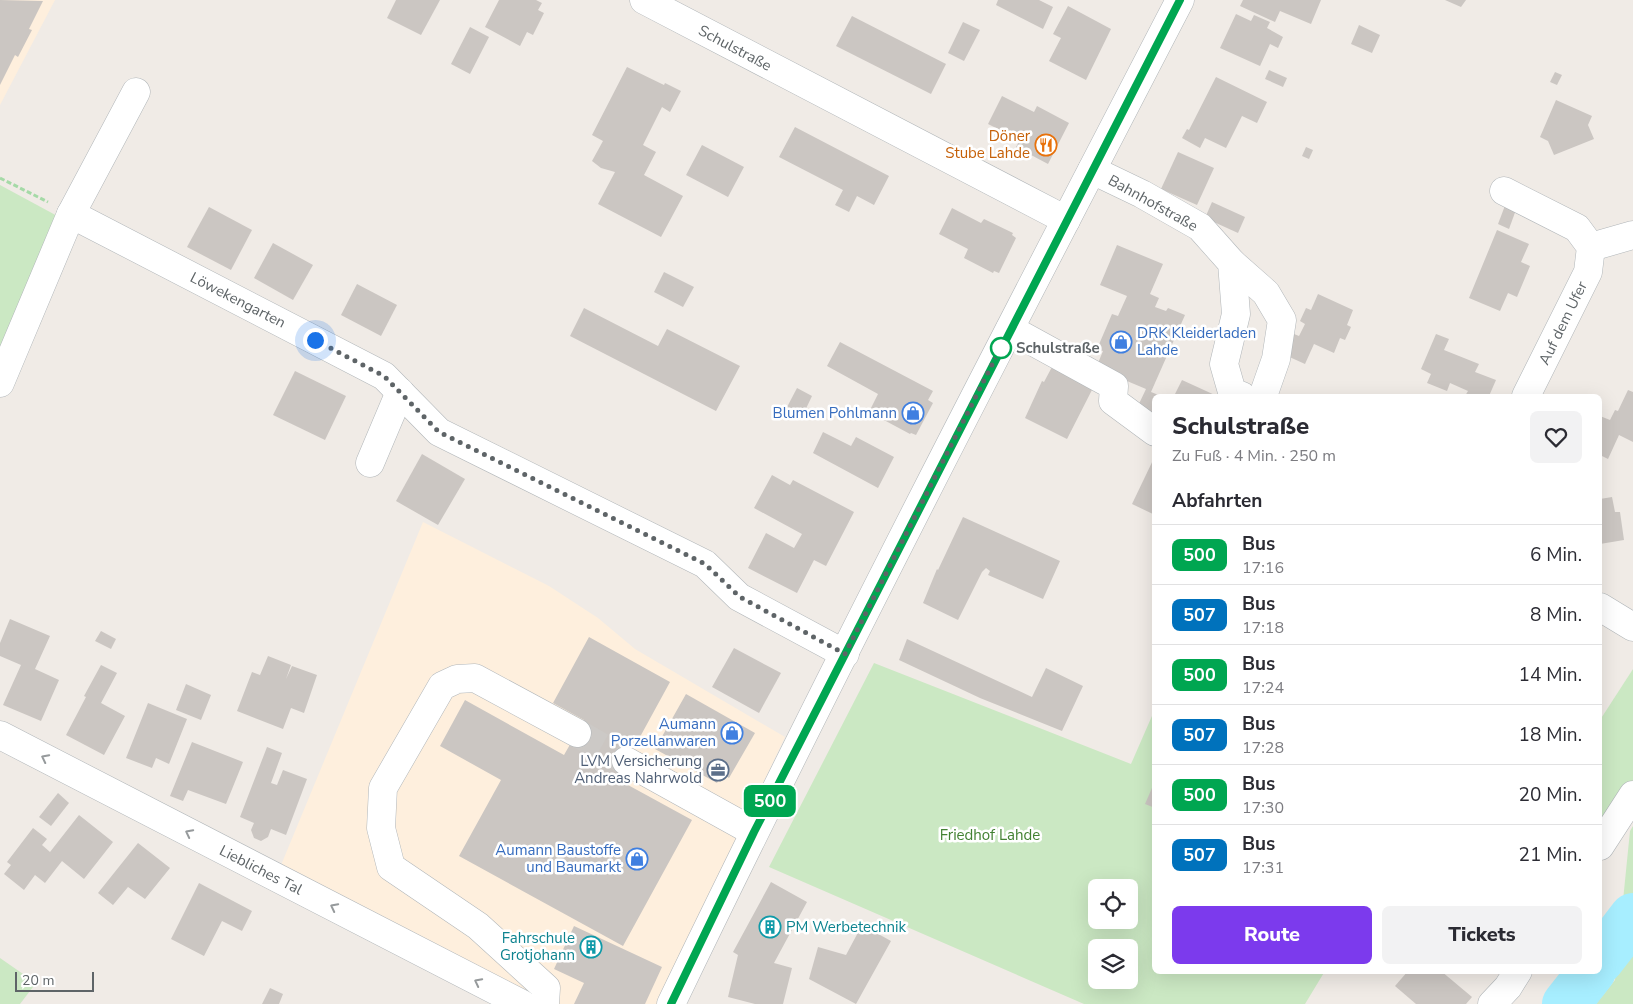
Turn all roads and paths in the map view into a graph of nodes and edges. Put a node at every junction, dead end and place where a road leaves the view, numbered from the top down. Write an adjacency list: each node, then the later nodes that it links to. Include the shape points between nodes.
1 (644, 0): 3 (street, Schulstraße)
2 (1180, 0): 5 (street, Bahnhofstraße)
3 (689, 10): 9 (street, Schulstraße)
4 (136, 92): 8 (street)
5 (1092, 170): 9 (street, Bahnhofstraße); 12 (street, Bahnhofstraße, via 1200,227)
6 (0, 178): 8 (path)
7 (1504, 191): 11 (street, via 1577,228)
8 (71, 214): 14 (street); 15 (street, Löwekengarten, via 384,376)
9 (1066, 220): 13 (street, Bahnhofstraße)
10 (1633, 235): 11 (street)
11 (1591, 247): 18 (street, Auf dem Ufer, via 1588,272)
12 (1232, 263): 16 (street, via 1236,314 1224,364 1232,392); 17 (street, Bahnhofstraße, via 1266,293 1282,320 1276,359)
13 (1010, 329): 19 (street, via 1114,386 1113,401); 23 (street, Bahnhofstraße)
14 (0, 383)
15 (400, 392): 20 (street); 23 (street, Löwekengarten, via 439,432 705,564 740,597)
16 (1237, 394)
17 (1264, 394)
18 (1527, 394)
19 (1152, 430)
20 (370, 463)
21 (1602, 608): 22 (street)
22 (1633, 627)
23 (845, 654): 28 (street, Bahnhofstraße)
24 (577, 733): 32 (street, via 475,678 457,680 442,686 383,788 381,828 391,867 478,926 546,988)
25 (0, 735): 31 (street, Liebliches Tal, one-way to 25)
26 (626, 761): 28 (street)
27 (1633, 795): 29 (street)
28 (754, 832): 33 (street, Bahnhofstraße)
29 (1602, 843)
30 (1516, 974): 34 (street)
31 (522, 1004)
32 (545, 1004)
33 (671, 1004)
34 (1492, 1004)

